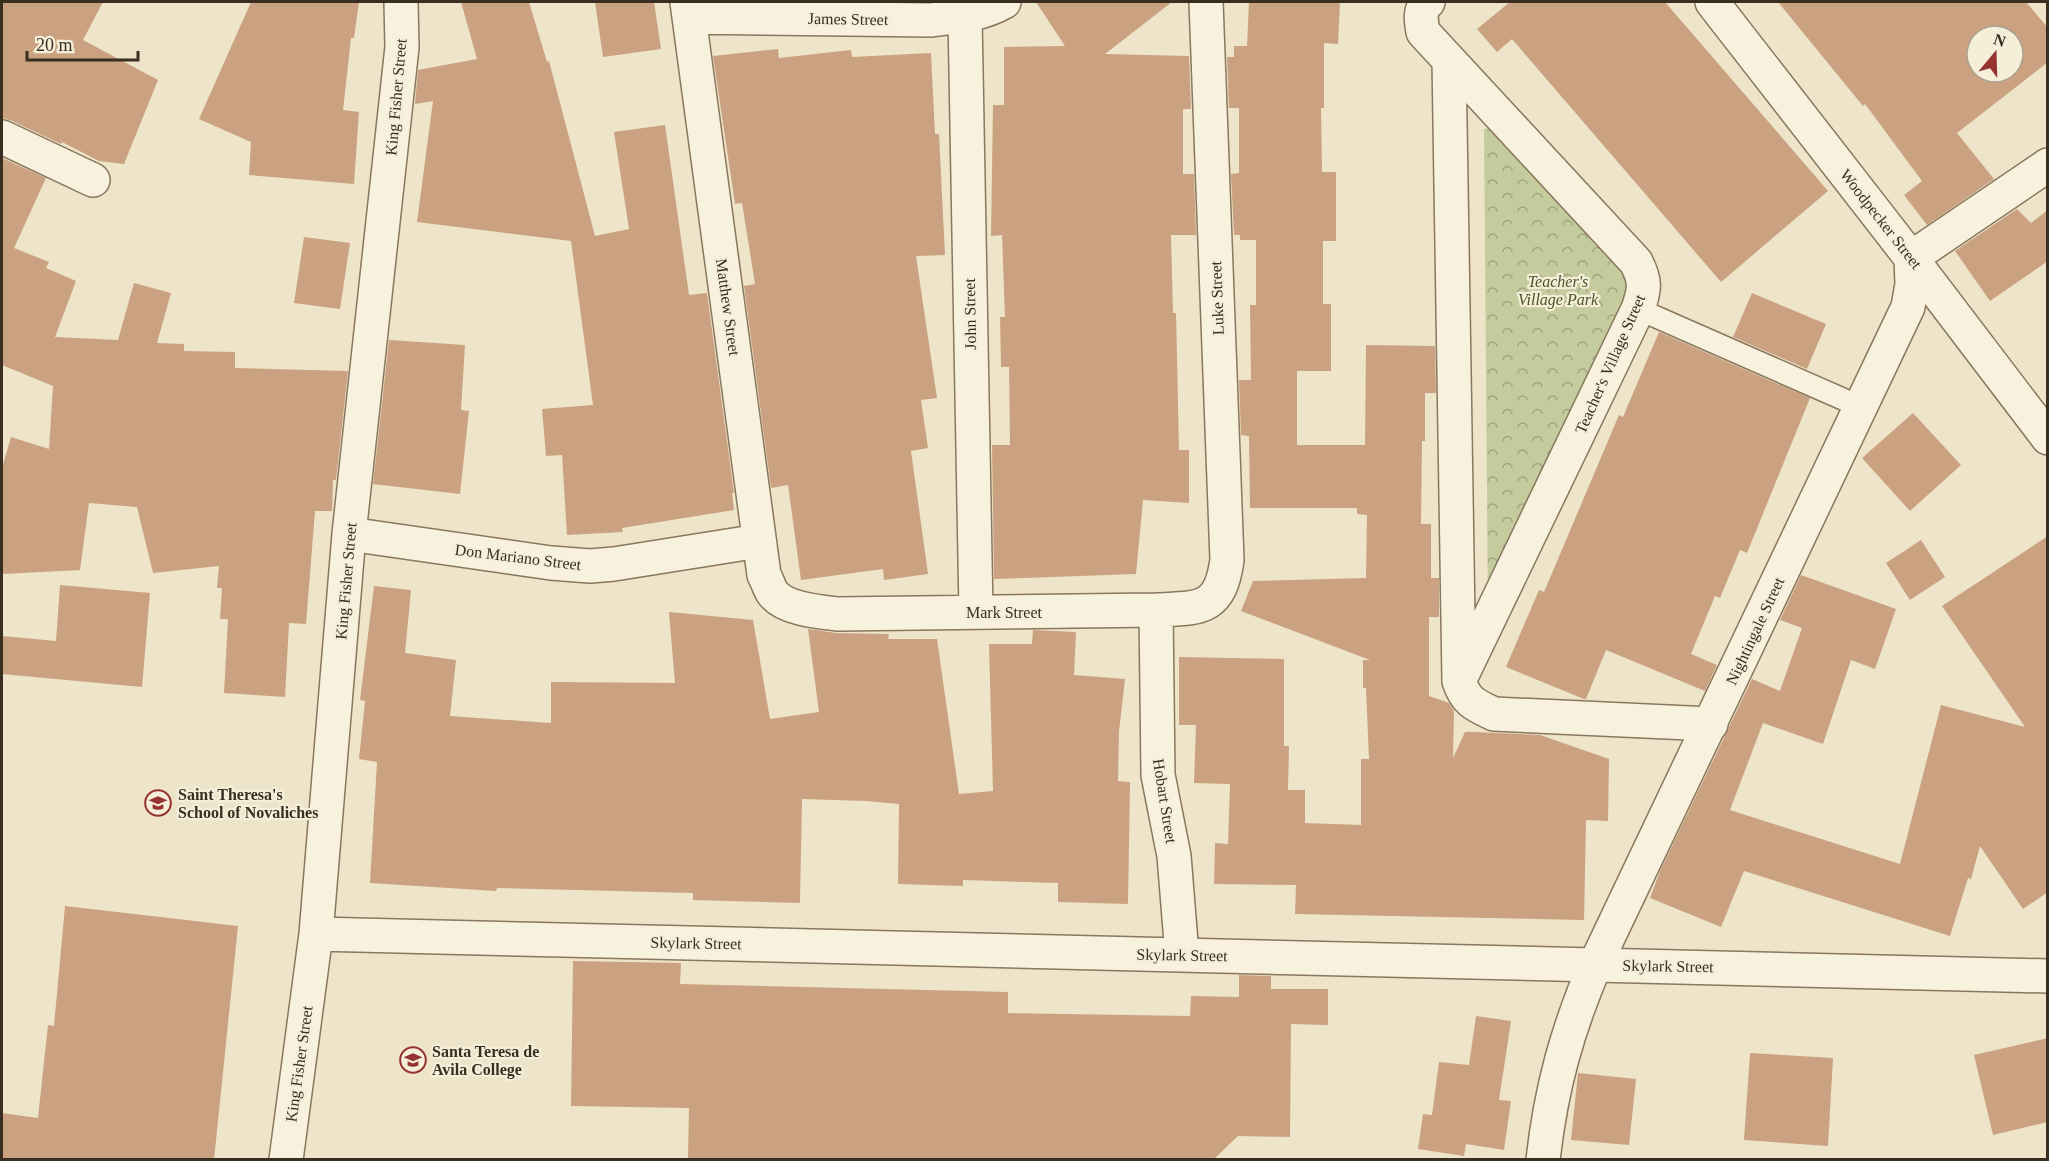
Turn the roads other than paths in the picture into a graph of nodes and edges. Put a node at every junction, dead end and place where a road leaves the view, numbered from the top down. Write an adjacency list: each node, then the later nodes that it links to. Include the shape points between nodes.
1 (401, 2): 16 (street, King Fisher Street, via 402,47)
2 (1004, 2): 7 (street, James Street)
3 (1206, 2): 18 (street, Luke Street, via 1227,560)
4 (1428, 2): 8 (street, Teacher's Village Street, via 1421,17 1423,32)
5 (1712, 2): 12 (street, Woodpecker Street)
6 (688, 9): 7 (street, James Street, via 931,20); 17 (street, Matthew Street)
7 (965, 16): 21 (street, John Street)
8 (1449, 60): 13 (street, Teacher's Village Street, via 1635,262 1642,274 1644,291); 22 (street)
9 (2, 137): 11 (street)
10 (2048, 165): 12 (street)
11 (93, 180)
12 (1911, 258): 14 (street, Nightingale Street, via 1908,307); 15 (street, Woodpecker Street)
13 (1638, 309): 14 (lane); 22 (street, Teacher's Village Street)
14 (1861, 407): 23 (street, Nightingale Street)
15 (2048, 438)
16 (349, 534): 17 (street, Don Mariano Street, via 590,566); 24 (street, King Fisher Street)
17 (759, 541): 19 (street, Matthew Street, via 764,575 773,594)
18 (1217, 594): 20 (street, Mark Street, via 1196,608)
19 (787, 603): 21 (street, Mark Street, via 838,614)
20 (1156, 610): 21 (street, Mark Street); 25 (street, Hobart Street, via 1158,775 1174,856)
21 (976, 612)
22 (1459, 681): 23 (street, via 1464,695 1474,705 1494,714)
23 (1711, 724): 26 (street, Nightingale Street)
24 (316, 934): 25 (street, Skylark Street); 28 (street, King Fisher Street)
25 (1182, 955): 26 (street, Skylark Street)
26 (1596, 965): 27 (street, Skylark Street); 29 (street, Nightingale Street, via 1575,1014 1558,1071)
27 (2048, 976)
28 (286, 1160)
29 (1543, 1160)

